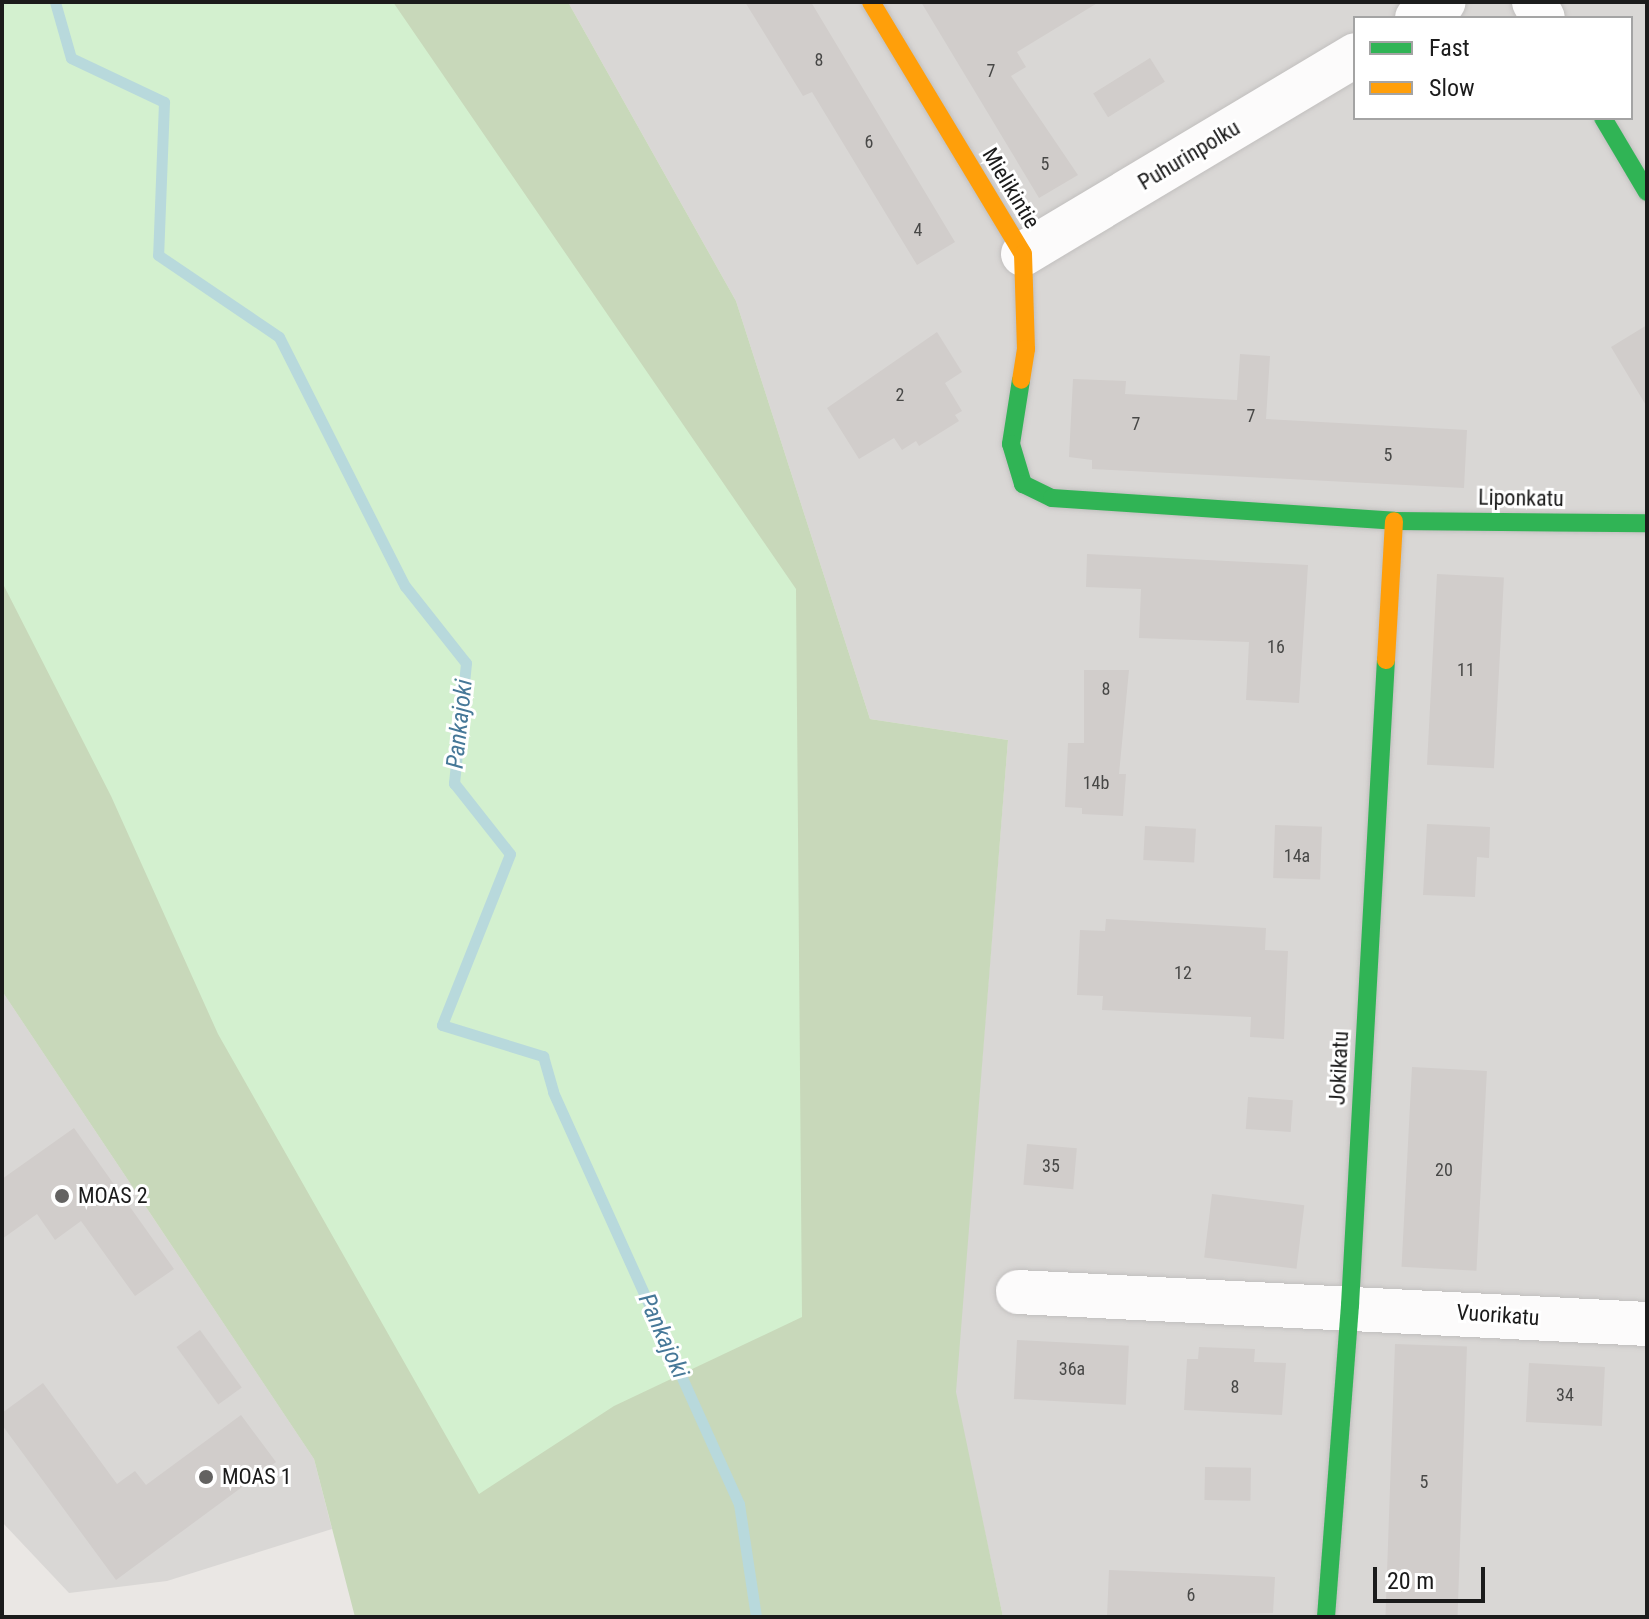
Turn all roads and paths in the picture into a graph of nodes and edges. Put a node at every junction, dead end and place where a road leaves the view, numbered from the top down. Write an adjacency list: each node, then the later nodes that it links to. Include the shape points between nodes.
1 (871, 2): 7 (street, Mielikintie)
2 (1444, 2): 3 (street)
3 (1420, 16)
4 (1353, 56): 7 (street, Puhurinpolku)
5 (1604, 120): 6 (street)
6 (1647, 192)
7 (1023, 254): 8 (street, Mielikintie, via 1026,349 1011,444 1023,484)
8 (1052, 498): 9 (street, Liponkatu)
9 (1394, 521): 10 (street, Liponkatu); 12 (street, Jokikatu)
10 (1647, 523)
11 (1018, 1292): 12 (street, Vuorikatu)
12 (1350, 1305): 13 (street, Vuorikatu); 14 (street, Jokikatu)
13 (1647, 1324)
14 (1326, 1617)

